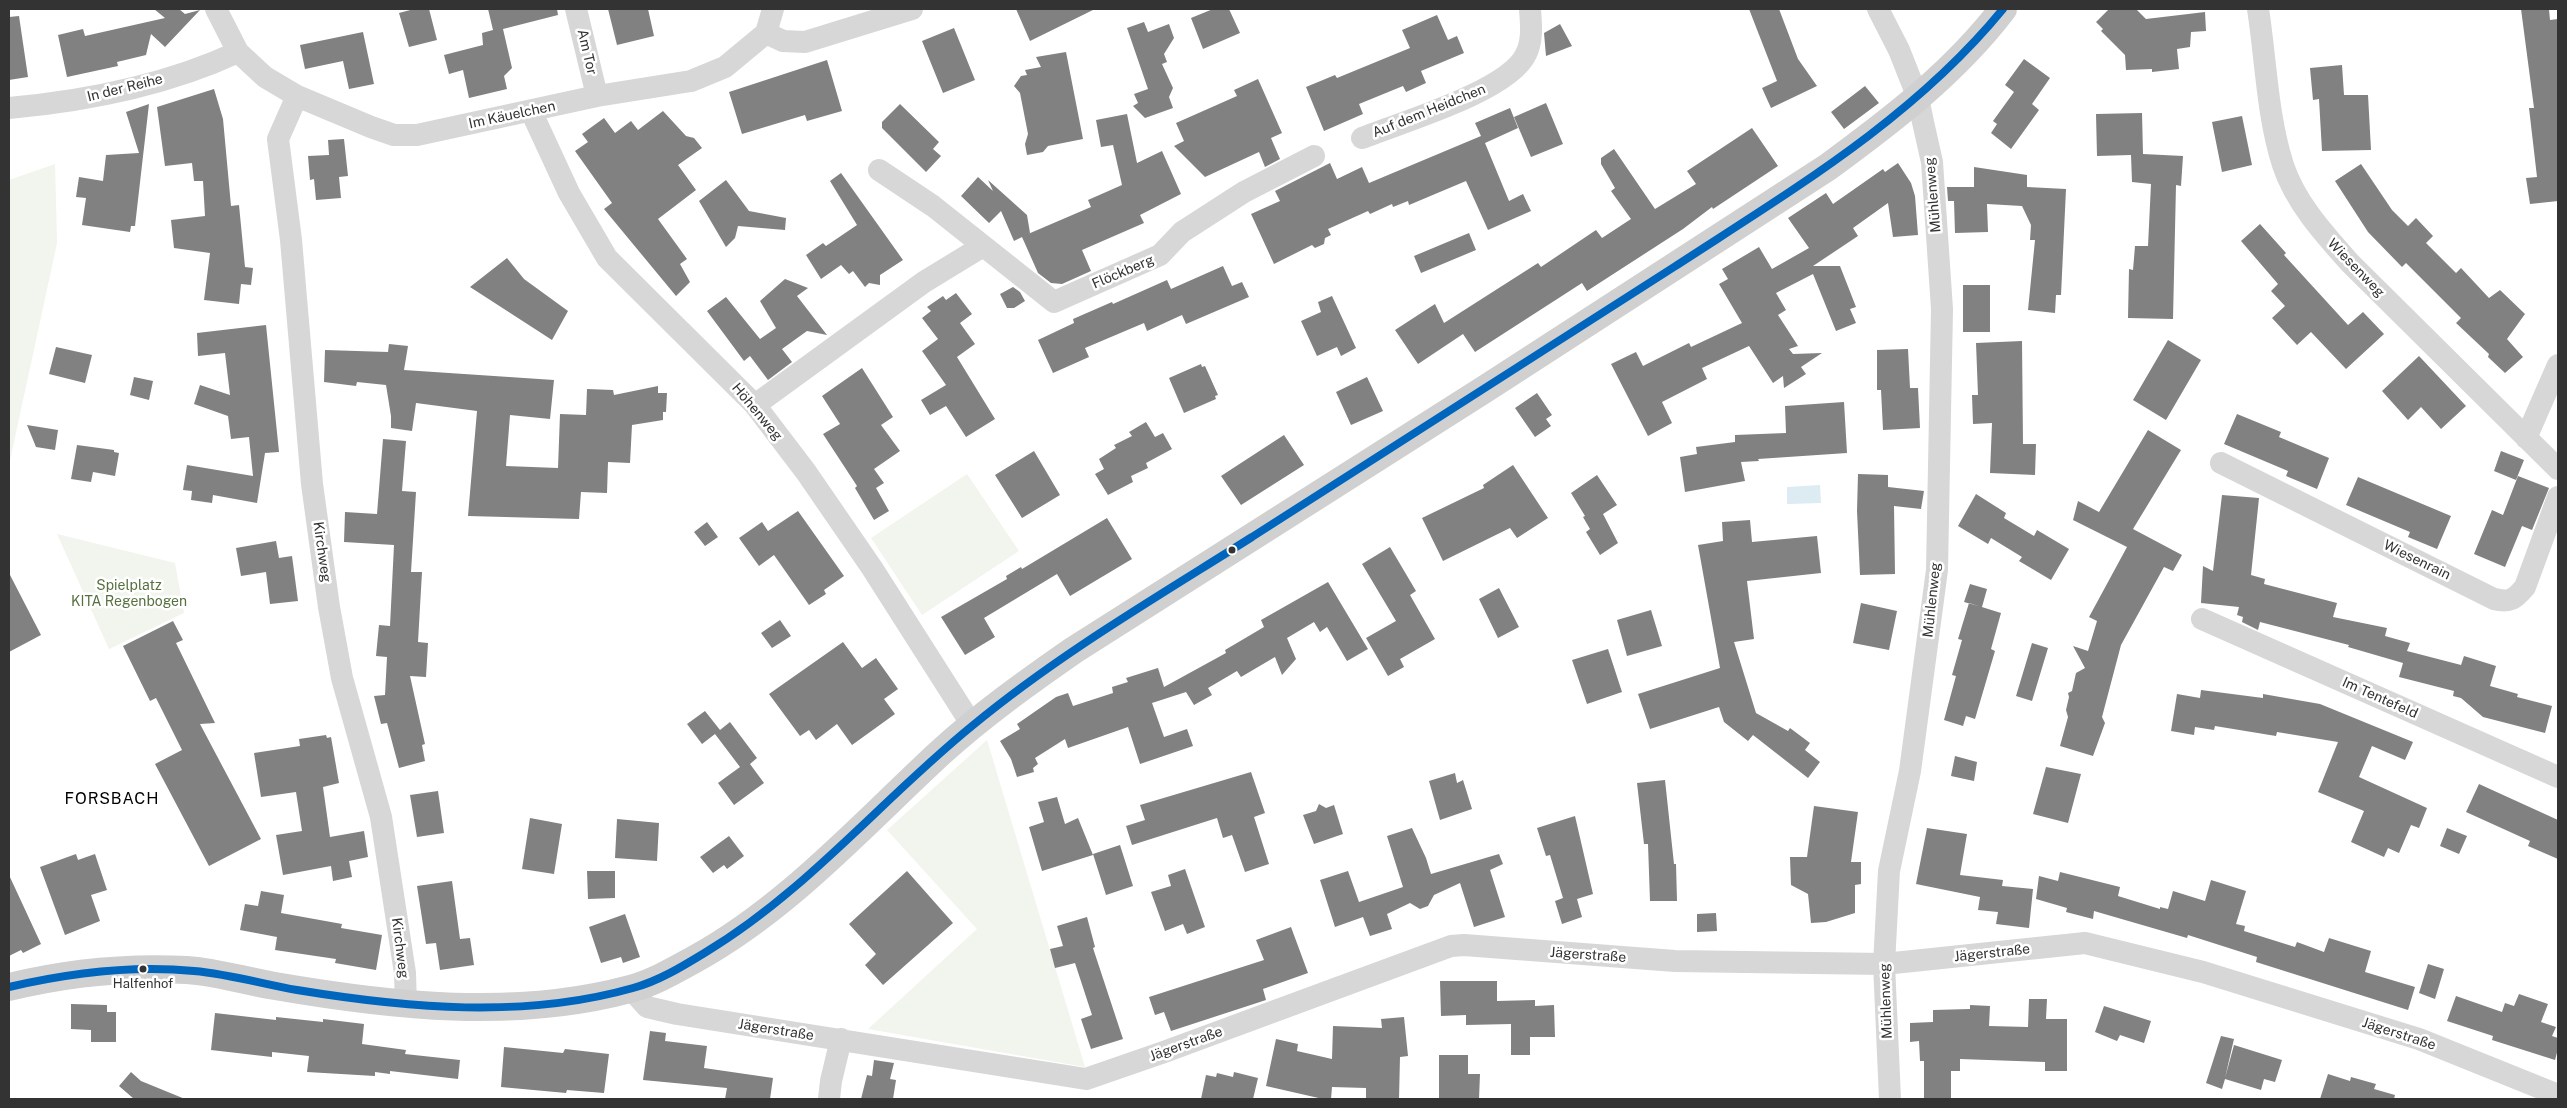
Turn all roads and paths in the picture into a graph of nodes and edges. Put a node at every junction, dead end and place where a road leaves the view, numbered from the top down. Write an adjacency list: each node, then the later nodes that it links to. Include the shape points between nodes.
1 (216, 9): 10 (street)
2 (576, 9): 12 (street, Am Tor)
3 (773, 9): 9 (street)
4 (912, 9): 9 (street, via 805,42 783,41)
5 (1530, 9): 16 (street, Auf dem Heidchen, via 1532,35 1526,54 1515,70 1481,92)
6 (1878, 9): 13 (street, Mühlenweg)
7 (2002, 9): 13 (main road, via 1954,66)
8 (2258, 9): 22 (street, Wiesenweg, via 2283,166 2315,222 2350,263)
9 (766, 33): 12 (street, Im Käuelchen, via 725,67 691,81)
10 (238, 52): 11 (street, Im Käuelchen, via 265,77); 14 (street, In der Reihe, via 211,65 135,86 65,103)
11 (296, 96): 15 (street, Im Käuelchen, via 335,114 394,134 417,135); 32 (street, Kirchweg, via 278,140 291,240 312,484 342,678 381,817)
12 (597, 96): 15 (street, Im Käuelchen)
13 (1918, 98): 27 (main road, via 1828,167 1074,650 1020,687); 29 (street, Mühlenweg, via 1932,162 1942,309 1937,570 1910,771 1889,871)
14 (9, 108)
15 (531, 111): 21 (street, Höhenweg, via 569,193 607,258)
16 (1362, 138)
17 (1314, 156): 19 (street, Flöckberg, via 1244,192 1182,232 1160,255 1054,302)
18 (879, 170): 19 (street, Flöckberg)
19 (984, 246): 21 (street, via 924,282)
20 (2558, 365): 22 (street)
21 (755, 405): 27 (street, Höhenweg, via 872,568)
22 (2526, 438): 24 (street, Wiesenweg)
23 (2221, 463): 25 (street, Wiesenrain, via 2505,602 2516,599 2525,587)
24 (2558, 469)
25 (2558, 497)
26 (2202, 619): 28 (street, Im Tentefeld)
27 (972, 726): 31 (main road, via 764,914 713,949)
28 (2558, 777)
29 (1884, 964): 33 (street, Jägerstraße, via 1676,961 1464,944 1086,1079); 34 (street, Jägerstraße, via 2085,943 2203,972 2419,1039); 36 (street, Mühlenweg)
30 (9, 986): 32 (main road, via 79,975 188,970)
31 (630, 989): 32 (main road, via 538,1006); 33 (street, Jägerstraße, via 647,1007)
32 (406, 1005)
33 (841, 1040): 35 (street, via 830,1081)
34 (2558, 1095)
35 (829, 1099)
36 (1890, 1099)

